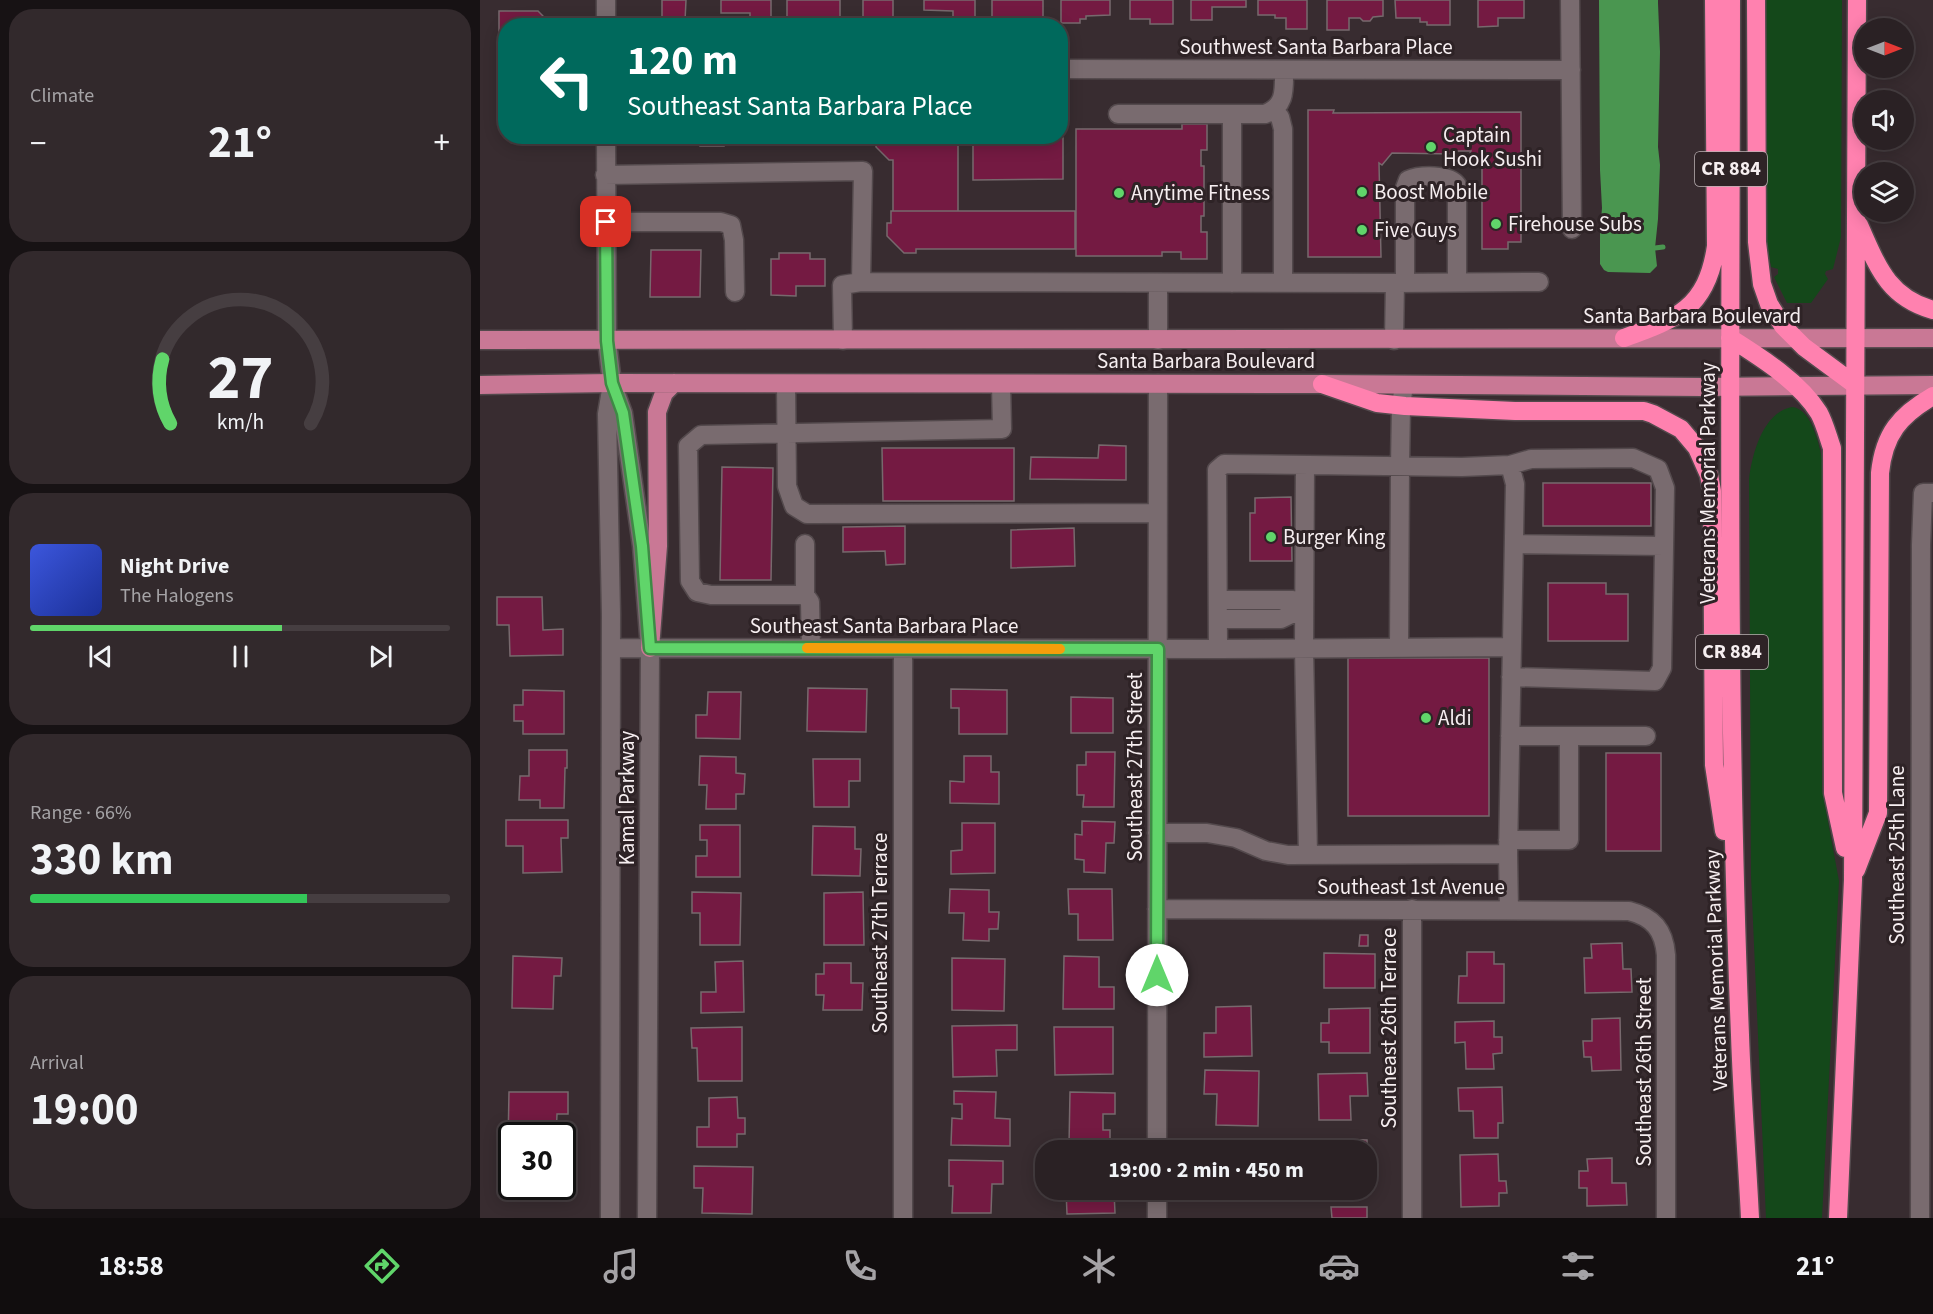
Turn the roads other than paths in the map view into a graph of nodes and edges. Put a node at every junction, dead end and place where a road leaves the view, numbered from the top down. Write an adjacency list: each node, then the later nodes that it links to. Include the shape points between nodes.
1 (606, 0): 7 (street)
2 (1570, 0): 10 (street)
3 (1714, 0): 30 (highway, via 1716,246 1709,277 1696,298 1674,319)
4 (1731, 0): 31 (highway, Veterans Memorial Parkway / CR 884)
5 (1756, 0): 32 (highway, via 1759,270 1769,304)
6 (1857, 0): 15 (highway)
7 (606, 18)
8 (1068, 69): 9 (street, Southwest Santa Barbara Place)
9 (1284, 70): 10 (street, Southwest Santa Barbara Place); 11 (street, via 1282,102)
10 (1571, 70): 20 (street)
11 (1273, 111): 13 (street); 26 (street, via 1280,117 1283,129)
12 (1118, 114): 13 (street)
13 (1232, 114): 25 (street)
14 (606, 144): 16 (street, Kamal Parkway)
15 (1857, 162)
16 (605, 176): 17 (street, Kamal Parkway); 21 (street, via 863,171)
17 (606, 222): 28 (street, via 731,225); 39 (street, Kamal Parkway)
18 (1857, 222): 29 (highway, via 1887,281 1903,297)
19 (1857, 222): 33 (highway)
20 (1572, 229)
21 (861, 282): 24 (street); 36 (street, via 842,285)
22 (1457, 282): 23 (street); 27 (street); 27 (street, via 1457,185 1447,178 1416,178 1408,180 1405,188)
23 (1539, 282)
24 (1158, 283): 25 (street); 37 (street)
25 (1232, 283): 26 (street)
26 (1283, 283): 27 (street)
27 (1400, 283): 38 (street)
28 (735, 292)
29 (1933, 310)
30 (1624, 338): 31 (main road, Santa Barbara Boulevard); 38 (main road, Santa Barbara Boulevard)
31 (1730, 338): 32 (main road, Santa Barbara Boulevard); 48 (highway); 51 (highway, Veterans Memorial Parkway / CR 884)
32 (1795, 338): 33 (main road, Santa Barbara Boulevard); 46 (highway)
33 (1855, 338): 34 (main road, Santa Barbara Boulevard); 46 (highway)
34 (1933, 338)
35 (480, 340): 39 (main road, Santa Barbara Boulevard)
36 (843, 340): 37 (main road, Santa Barbara Boulevard); 39 (main road, Santa Barbara Boulevard)
37 (1158, 340): 38 (main road, Santa Barbara Boulevard)
38 (1394, 340)
39 (607, 341): 40 (street, Kamal Parkway)
40 (612, 383): 41 (main road, Santa Barbara Boulevard); 47 (main road, Santa Barbara Boulevard); 68 (street, Kamal Parkway, via 607,414); 69 (street, Kamal Parkway, via 623,413 642,546)
41 (674, 383): 42 (main road, Santa Barbara Boulevard); 69 (main road, via 664,393 657,412 658,546)
42 (786, 384): 43 (main road, Santa Barbara Boulevard); 54 (street)
43 (1001, 384): 44 (main road, Santa Barbara Boulevard); 54 (street, via 1002,429)
44 (1158, 384): 45 (main road, Santa Barbara Boulevard); 59 (street, Southeast 27th Street)
45 (1322, 384): 50 (main road, Santa Barbara Boulevard); 53 (highway, via 1377,403)
46 (1854, 384): 48 (main road, Santa Barbara Boulevard); 49 (main road, Santa Barbara Boulevard); 84 (highway)
47 (480, 385)
48 (1794, 385): 51 (main road, Santa Barbara Boulevard); 84 (highway, via 1819,413 1832,448 1833,793)
49 (1933, 385)
50 (1404, 386): 51 (main road, Santa Barbara Boulevard); 53 (street)
51 (1730, 386): 88 (highway, Veterans Memorial Parkway / CR 884)
52 (1933, 396): 84 (highway, via 1898,423 1883,449 1878,813)
53 (1401, 406): 57 (street); 88 (highway, via 1644,411 1674,424 1697,448 1712,491 1714,765)
54 (787, 434): 59 (street, via 790,497 794,506 807,514); 63 (street, via 701,435 688,446 690,581 698,592 711,595)
55 (1305, 465): 57 (street); 64 (street, via 1224,464 1217,470); 65 (street)
56 (1510, 465): 57 (street); 61 (street, via 1515,483); 62 (street, via 1531,459 1633,458 1658,469 1665,488)
57 (1400, 466): 72 (street)
58 (1928, 493): 76 (street, Southeast 25th Lane)
59 (1157, 513): 74 (street, Southeast 27th Street)
60 (805, 544): 63 (street)
61 (1514, 544): 62 (street); 67 (street)
62 (1664, 546): 77 (street, via 1662,668 1655,681)
63 (805, 596): 70 (street, via 810,602)
64 (1218, 600): 65 (street, via 1293,600); 66 (street)
65 (1304, 608): 66 (street, via 1281,619); 71 (street)
66 (1218, 619): 75 (street)
67 (1512, 647): 72 (street, Southeast Santa Barbara Place); 77 (street)
68 (610, 648): 69 (street, Southeast Santa Barbara Place); 92 (street, Kamal Parkway)
69 (650, 648): 70 (street, Southeast Santa Barbara Place); 93 (street, Kamal Parkway)
70 (811, 648): 73 (street, Southeast Santa Barbara Place)
71 (1304, 648): 72 (street, Southeast Santa Barbara Place); 75 (street, Southeast Santa Barbara Place); 83 (street)
72 (1399, 648)
73 (903, 649): 74 (street, Southeast Santa Barbara Place); 94 (street, Southeast 27th Terrace)
74 (1158, 649): 75 (street, Southeast Santa Barbara Place); 81 (street, Southeast 27th Street)
75 (1218, 649)
76 (1926, 650): 100 (street, Southeast 25th Lane)
77 (1511, 677): 78 (street)
78 (1510, 736): 79 (street); 82 (street)
79 (1569, 736): 80 (street); 82 (street, via 1569,840)
80 (1646, 736)
81 (1157, 833): 83 (street, via 1207,833 1236,838 1266,851); 85 (street, Southeast 27th Street)
82 (1508, 847): 83 (street); 87 (street)
83 (1308, 855)
84 (1852, 880): 99 (highway)
85 (1157, 909): 86 (street, Southeast 1st Avenue); 90 (street, Southeast 27th Street)
86 (1412, 909): 87 (street, Southeast 1st Avenue); 96 (street, Southeast 26th Terrace)
87 (1509, 910): 89 (street, Southeast 1st Avenue, via 1629,911 1650,918)
88 (1736, 918): 98 (highway, Veterans Memorial Parkway / CR 884)
89 (1658, 928): 97 (street, Southeast 26th Street, via 1666,955)
90 (1157, 1140)
91 (1157, 1200): 95 (street)
92 (610, 1218)
93 (647, 1218)
94 (903, 1218)
95 (1157, 1218)
96 (1412, 1218)
97 (1666, 1218)
98 (1750, 1218)
99 (1838, 1218)
100 (1920, 1218)

